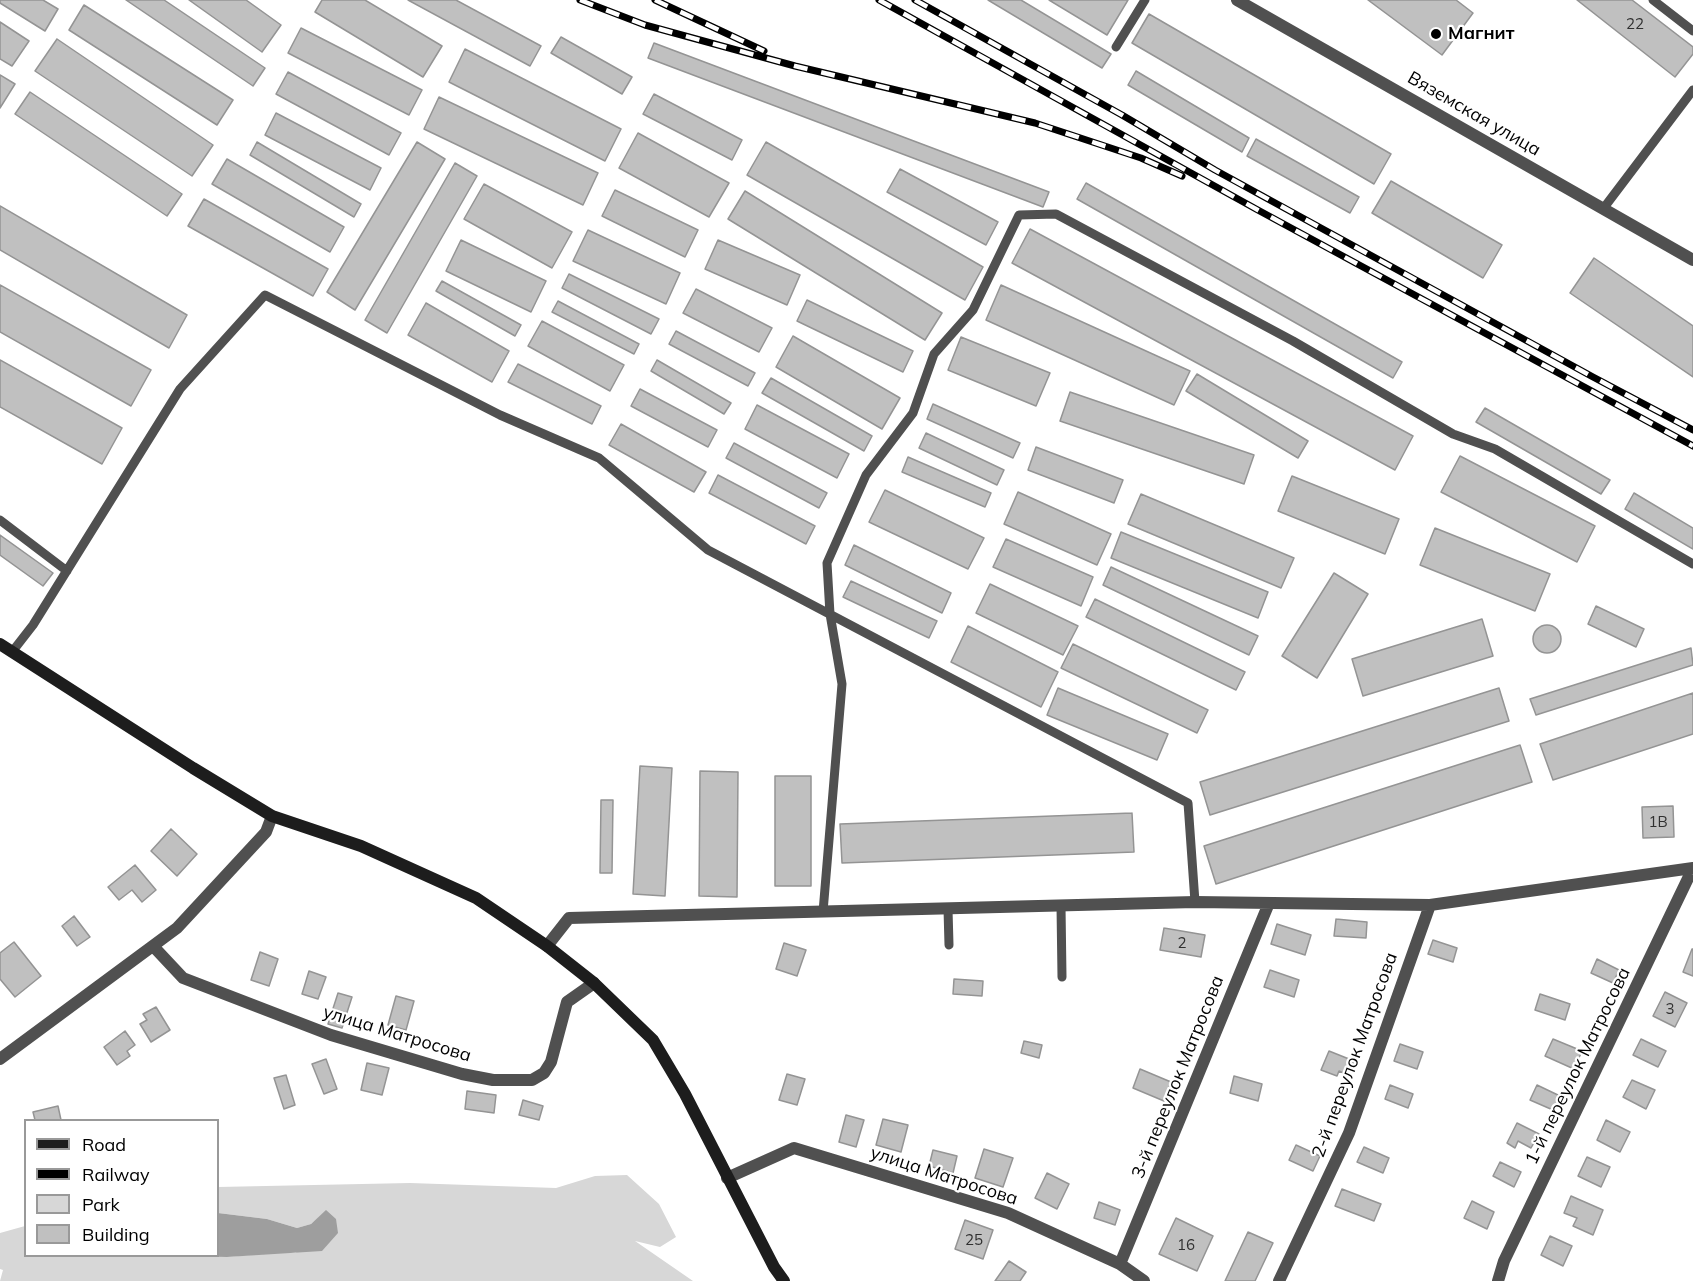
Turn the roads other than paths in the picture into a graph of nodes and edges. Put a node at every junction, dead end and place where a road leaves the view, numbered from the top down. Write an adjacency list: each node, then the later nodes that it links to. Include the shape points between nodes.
1 (1145, 0): 5 (lane)
2 (1237, 0): 7 (street, Вяземская улица)
3 (1653, 0): 4 (lane)
4 (1693, 31)
5 (1116, 47)
6 (1693, 90): 7 (lane)
7 (1604, 209): 8 (street, Вяземская улица)
8 (1693, 260)
9 (0, 520): 11 (lane)
10 (1693, 564): 12 (lane, via 1495,450 1453,434 1293,341 1056,214 1019,215 973,310 934,354 913,413 866,475 827,563)
11 (67, 571): 12 (lane, via 180,389 265,294 500,415 599,458 708,550); 14 (lane)
12 (830, 614): 17 (lane, via 1188,803); 22 (lane, via 842,684)
13 (0, 644): 14 (main road)
14 (12, 652): 15 (main road)
15 (272, 816): 24 (street, via 266,832 177,928); 25 (main road, via 361,846 476,898)
16 (1693, 868): 19 (street); 34 (street, 1-й переулок Матросова, via 1504,1261)
17 (1195, 902): 18 (street); 20 (street)
18 (1269, 903): 19 (street); 30 (street, 3-й переулок Матросова)
19 (1430, 905): 33 (street, 2-й переулок Матросова, via 1349,1133)
20 (1061, 906): 21 (street); 26 (lane)
21 (948, 909): 22 (street); 23 (lane)
22 (823, 912): 25 (street, via 569,918)
23 (949, 945)
24 (153, 946): 27 (street, улица Матросова, via 183,978 331,1035 493,1080 532,1080 544,1073 551,1062 567,1002); 28 (street)
25 (548, 946): 27 (main road)
26 (1062, 977)
27 (594, 983): 29 (main road, via 653,1040)
28 (0, 1059)
29 (727, 1178): 30 (street, улица Матросова, via 794,1148 1008,1213); 31 (main road)
30 (1120, 1264): 32 (street, улица Матросова)
31 (784, 1281)
32 (1144, 1281)
33 (1279, 1281)
34 (1498, 1281)

